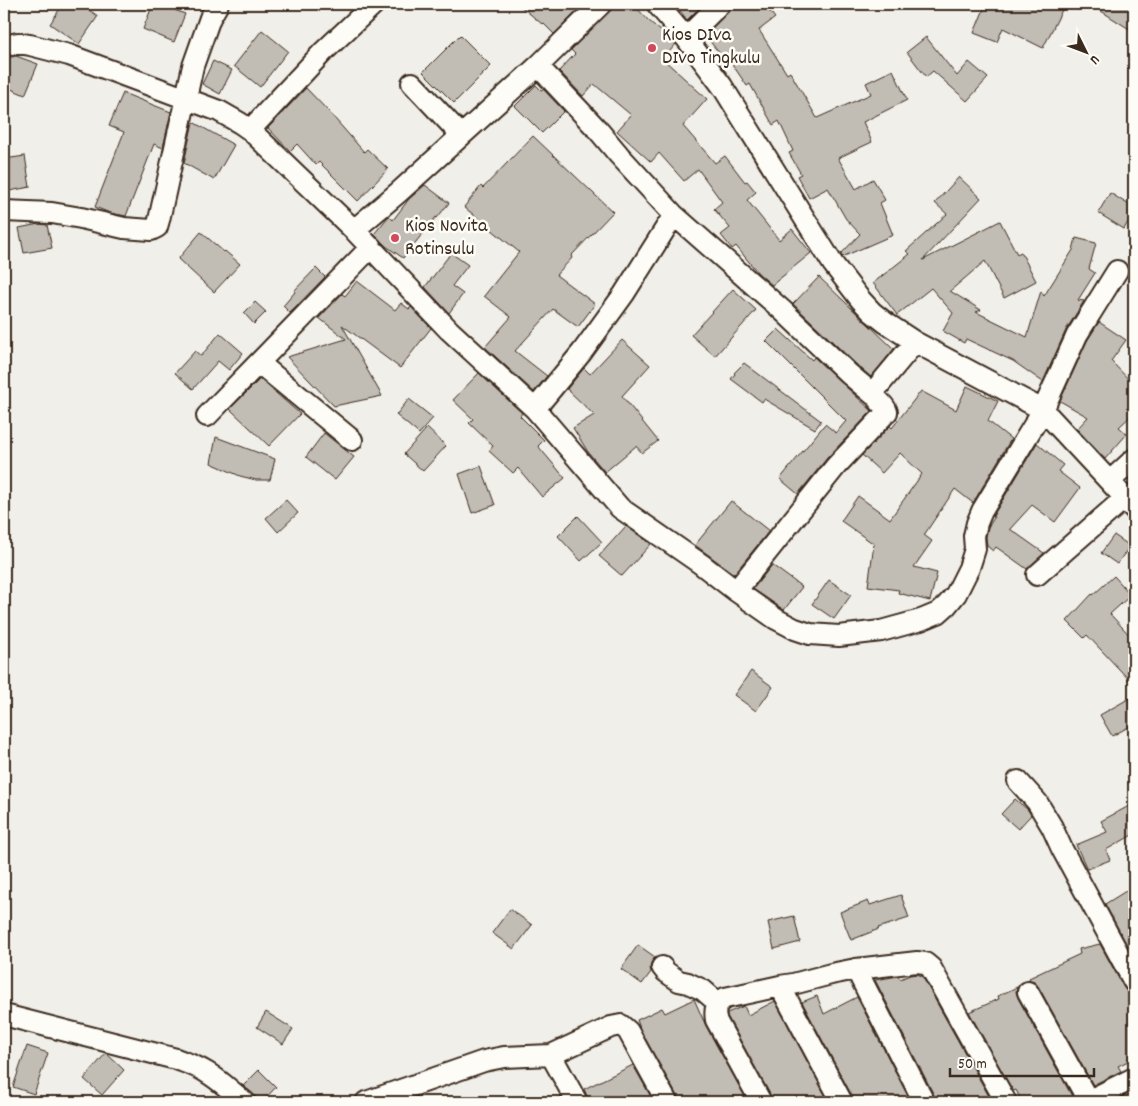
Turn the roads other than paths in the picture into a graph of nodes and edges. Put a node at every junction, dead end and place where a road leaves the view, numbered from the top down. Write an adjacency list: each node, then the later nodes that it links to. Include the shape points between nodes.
1 (218, 4): 10 (street, via 202,37)
2 (374, 4): 11 (street, via 323,52)
3 (601, 4): 8 (street)
4 (657, 4): 6 (street)
5 (720, 4): 6 (street)
6 (686, 38): 18 (street, via 725,91 833,264 872,312)
7 (4, 46): 10 (street, via 30,44)
8 (538, 66): 12 (street); 14 (street)
9 (412, 84): 12 (street)
10 (186, 98): 11 (street, via 219,111); 13 (street, via 157,227 151,230 124,228 52,213)
11 (250, 130): 15 (street)
12 (457, 139): 15 (street)
13 (4, 211)
14 (674, 216): 20 (street); 21 (street, via 624,294)
15 (354, 230): 16 (street)
16 (371, 248): 19 (street); 21 (street, via 450,330)
17 (1117, 271): 22 (street, via 1078,335)
18 (914, 342): 20 (street); 22 (street)
19 (259, 363): 23 (street); 24 (street)
20 (874, 395): 29 (street, via 887,412 841,461)
21 (535, 409): 29 (street, via 620,508)
22 (1043, 410): 26 (street); 29 (street, via 982,511 969,568 956,594 938,613 882,631 840,636 810,634 769,615)
23 (207, 416)
24 (352, 440)
25 (1134, 460): 26 (street)
26 (1110, 482): 27 (street)
27 (1130, 504): 28 (street)
28 (1037, 575)
29 (736, 591)
30 (1018, 781): 33 (street, via 1052,826)
31 (662, 966): 36 (street, via 679,981 703,990)
32 (856, 969): 34 (street); 46 (street); 47 (street, via 916,962 931,968)
33 (1134, 982)
34 (780, 986): 36 (street, via 725,998); 45 (street)
35 (1028, 992): 48 (street)
36 (718, 1003): 44 (street, via 716,1020)
37 (4, 1015): 40 (street, via 185,1062 206,1071)
38 (551, 1054): 41 (street, via 484,1061); 42 (street); 43 (street, via 621,1025 628,1031)
39 (1134, 1078): 48 (street)
40 (244, 1102)
41 (366, 1102)
42 (577, 1102)
43 (667, 1102)
44 (761, 1102)
45 (842, 1102)
46 (924, 1102)
47 (1006, 1102)
48 (1088, 1102)

